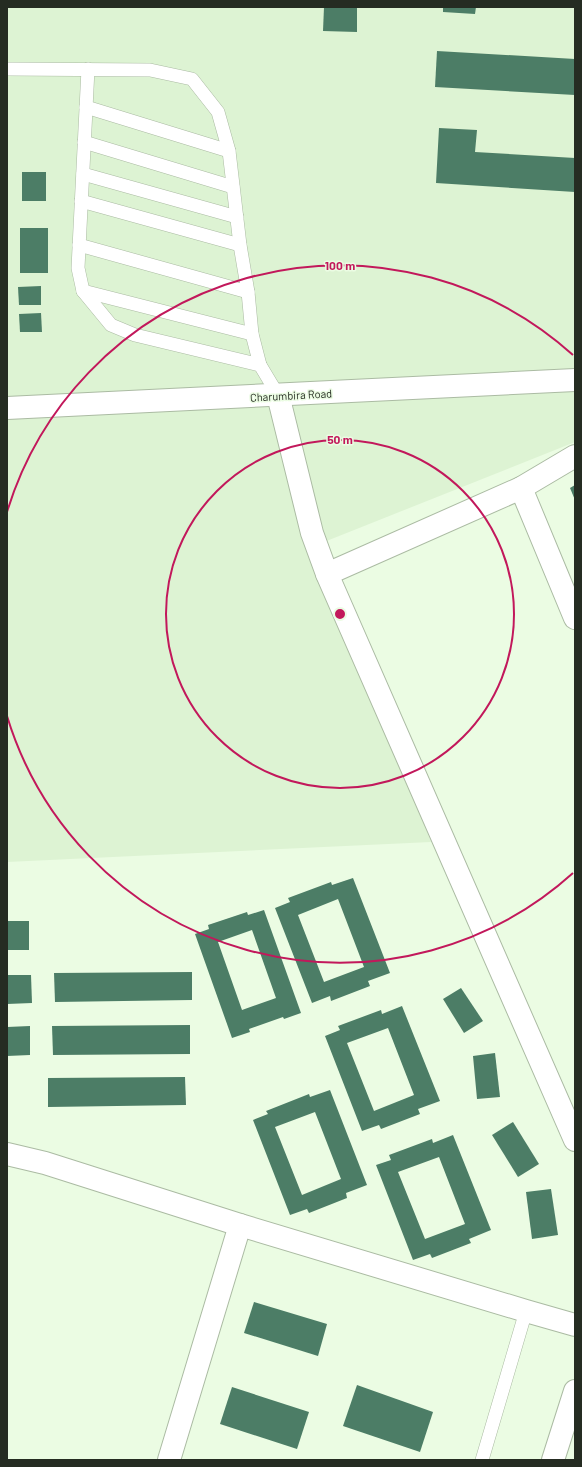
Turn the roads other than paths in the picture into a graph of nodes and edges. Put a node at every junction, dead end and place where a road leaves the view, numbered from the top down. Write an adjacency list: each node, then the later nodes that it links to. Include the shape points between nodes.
1 (7, 69): 2 (lane)
2 (88, 70): 3 (lane); 5 (lane, via 150,70 192,79 218,112)
3 (86, 107): 4 (lane); 5 (lane)
4 (84, 142): 6 (lane); 7 (lane)
5 (229, 151): 7 (lane)
6 (83, 174): 8 (lane); 9 (lane)
7 (233, 187): 9 (lane)
8 (82, 201): 10 (lane); 11 (lane)
9 (237, 217): 11 (lane)
10 (79, 244): 12 (lane, via 78,268); 13 (lane)
11 (240, 244): 13 (lane)
12 (83, 291): 14 (lane); 15 (lane, via 111,325 135,335)
13 (248, 292): 14 (lane)
14 (252, 334): 15 (lane)
15 (260, 365): 17 (lane)
16 (575, 380): 17 (street, Charumbira Road)
17 (278, 395): 18 (street, Charumbira Road); 21 (street, via 312,532)
18 (7, 408)
19 (575, 456): 20 (street)
20 (521, 488): 21 (street); 22 (street)
21 (327, 574): 23 (street)
22 (575, 618)
23 (575, 1140)
24 (7, 1154): 25 (street, via 45,1163)
25 (240, 1225): 26 (street); 29 (street)
26 (526, 1311): 27 (street); 30 (lane)
27 (575, 1325)
28 (575, 1391): 31 (street)
29 (169, 1460)
30 (482, 1460)
31 (553, 1460)

